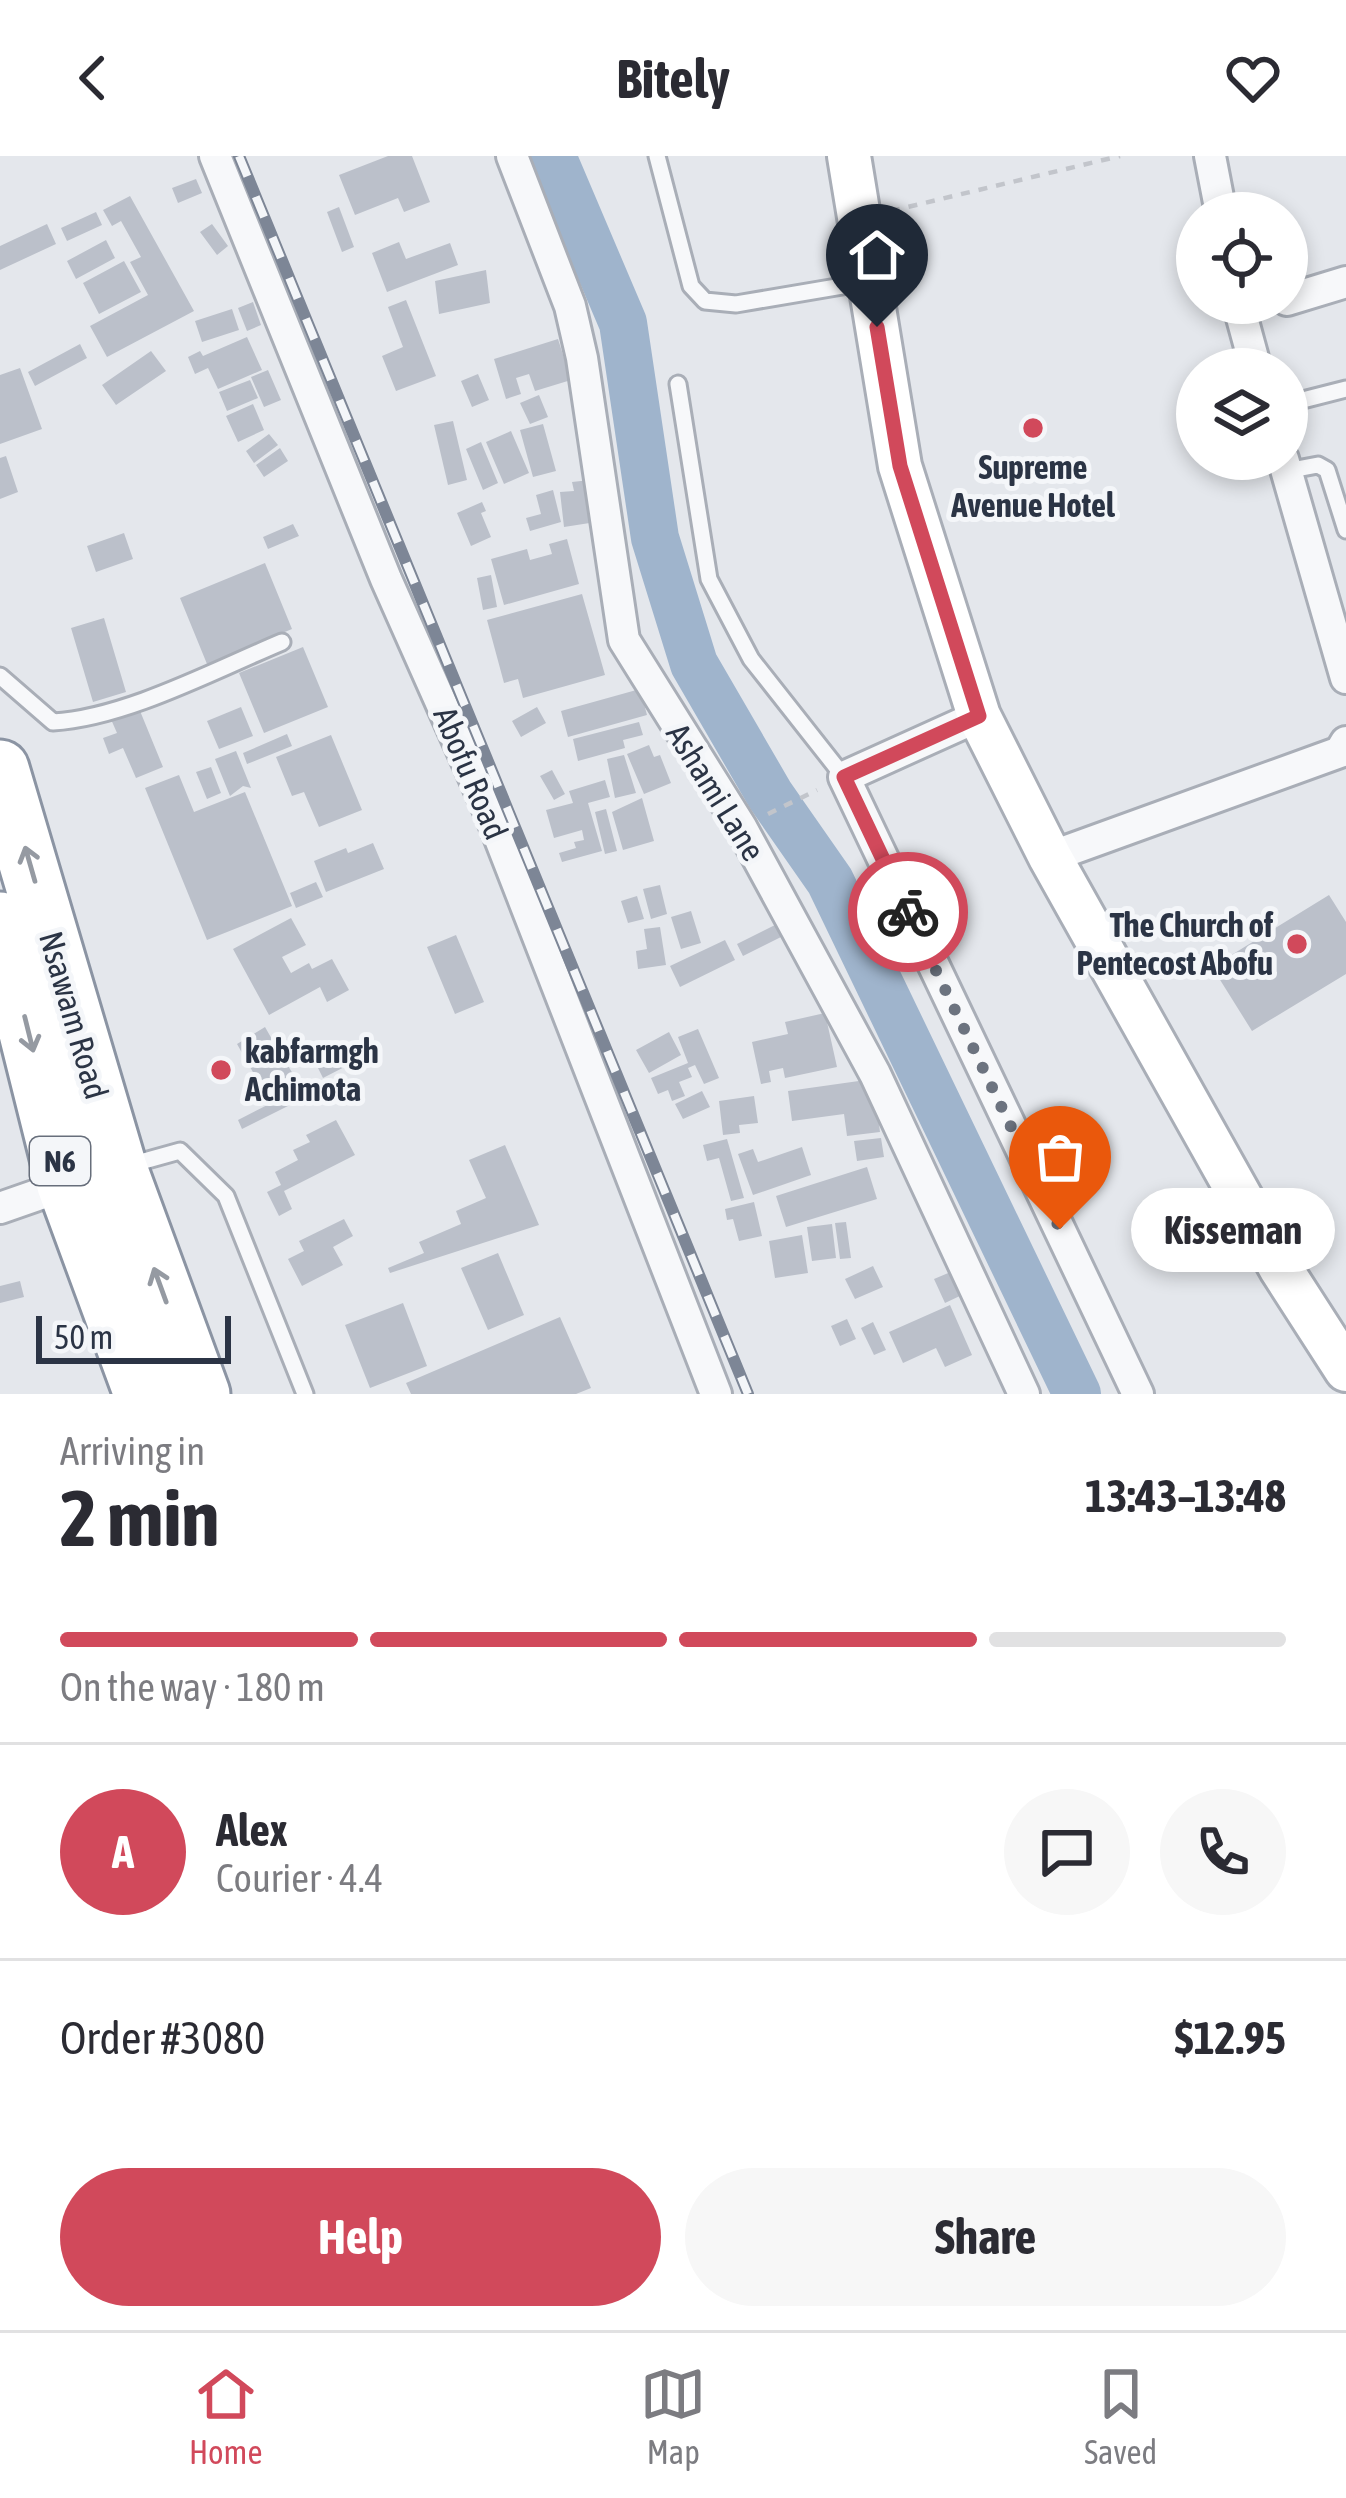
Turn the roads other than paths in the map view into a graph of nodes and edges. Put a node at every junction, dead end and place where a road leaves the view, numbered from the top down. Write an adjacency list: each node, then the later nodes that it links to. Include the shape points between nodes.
1 (215, 156): 31 (street, Abofu Road, via 490,813)
2 (512, 156): 32 (street, Ashami Lane, via 571,306 624,640 741,827 875,1074)
3 (657, 156): 7 (lane, via 692,286 705,301 736,304)
4 (849, 156): 7 (street)
5 (1210, 156): 6 (street)
6 (1217, 192)
7 (869, 281): 19 (street, via 900,466)
8 (1346, 282): 9 (street)
9 (1308, 293)
10 (678, 384): 22 (lane, via 709,579 751,659)
11 (1346, 389): 12 (lane)
12 (1308, 399)
13 (1308, 465): 15 (lane, via 1327,470)
14 (1289, 480): 17 (street)
15 (1346, 530)
16 (282, 642): 18 (lane, via 69,721 53,722)
17 (1344, 658)
18 (0, 676)
19 (979, 716): 22 (street); 23 (street)
20 (1346, 742): 23 (street, via 1340,752)
21 (0, 769): 25 (highway, Nsawam Road / N6, one-way to 21)
22 (844, 777): 33 (street)
23 (1050, 856): 27 (street)
24 (1, 931): 25 (highway, Nsawam Road / N6, one-way to 25)
25 (92, 1177): 26 (street); 28 (highway, Nsawam Road / N6); 29 (highway, Nsawam Road / N6, one-way to 25); 30 (lane, via 180,1151 226,1196)
26 (0, 1208)
27 (1346, 1370)
28 (143, 1394)
29 (201, 1394)
30 (305, 1394)
31 (716, 1394)
32 (1024, 1394)
33 (1138, 1394)

